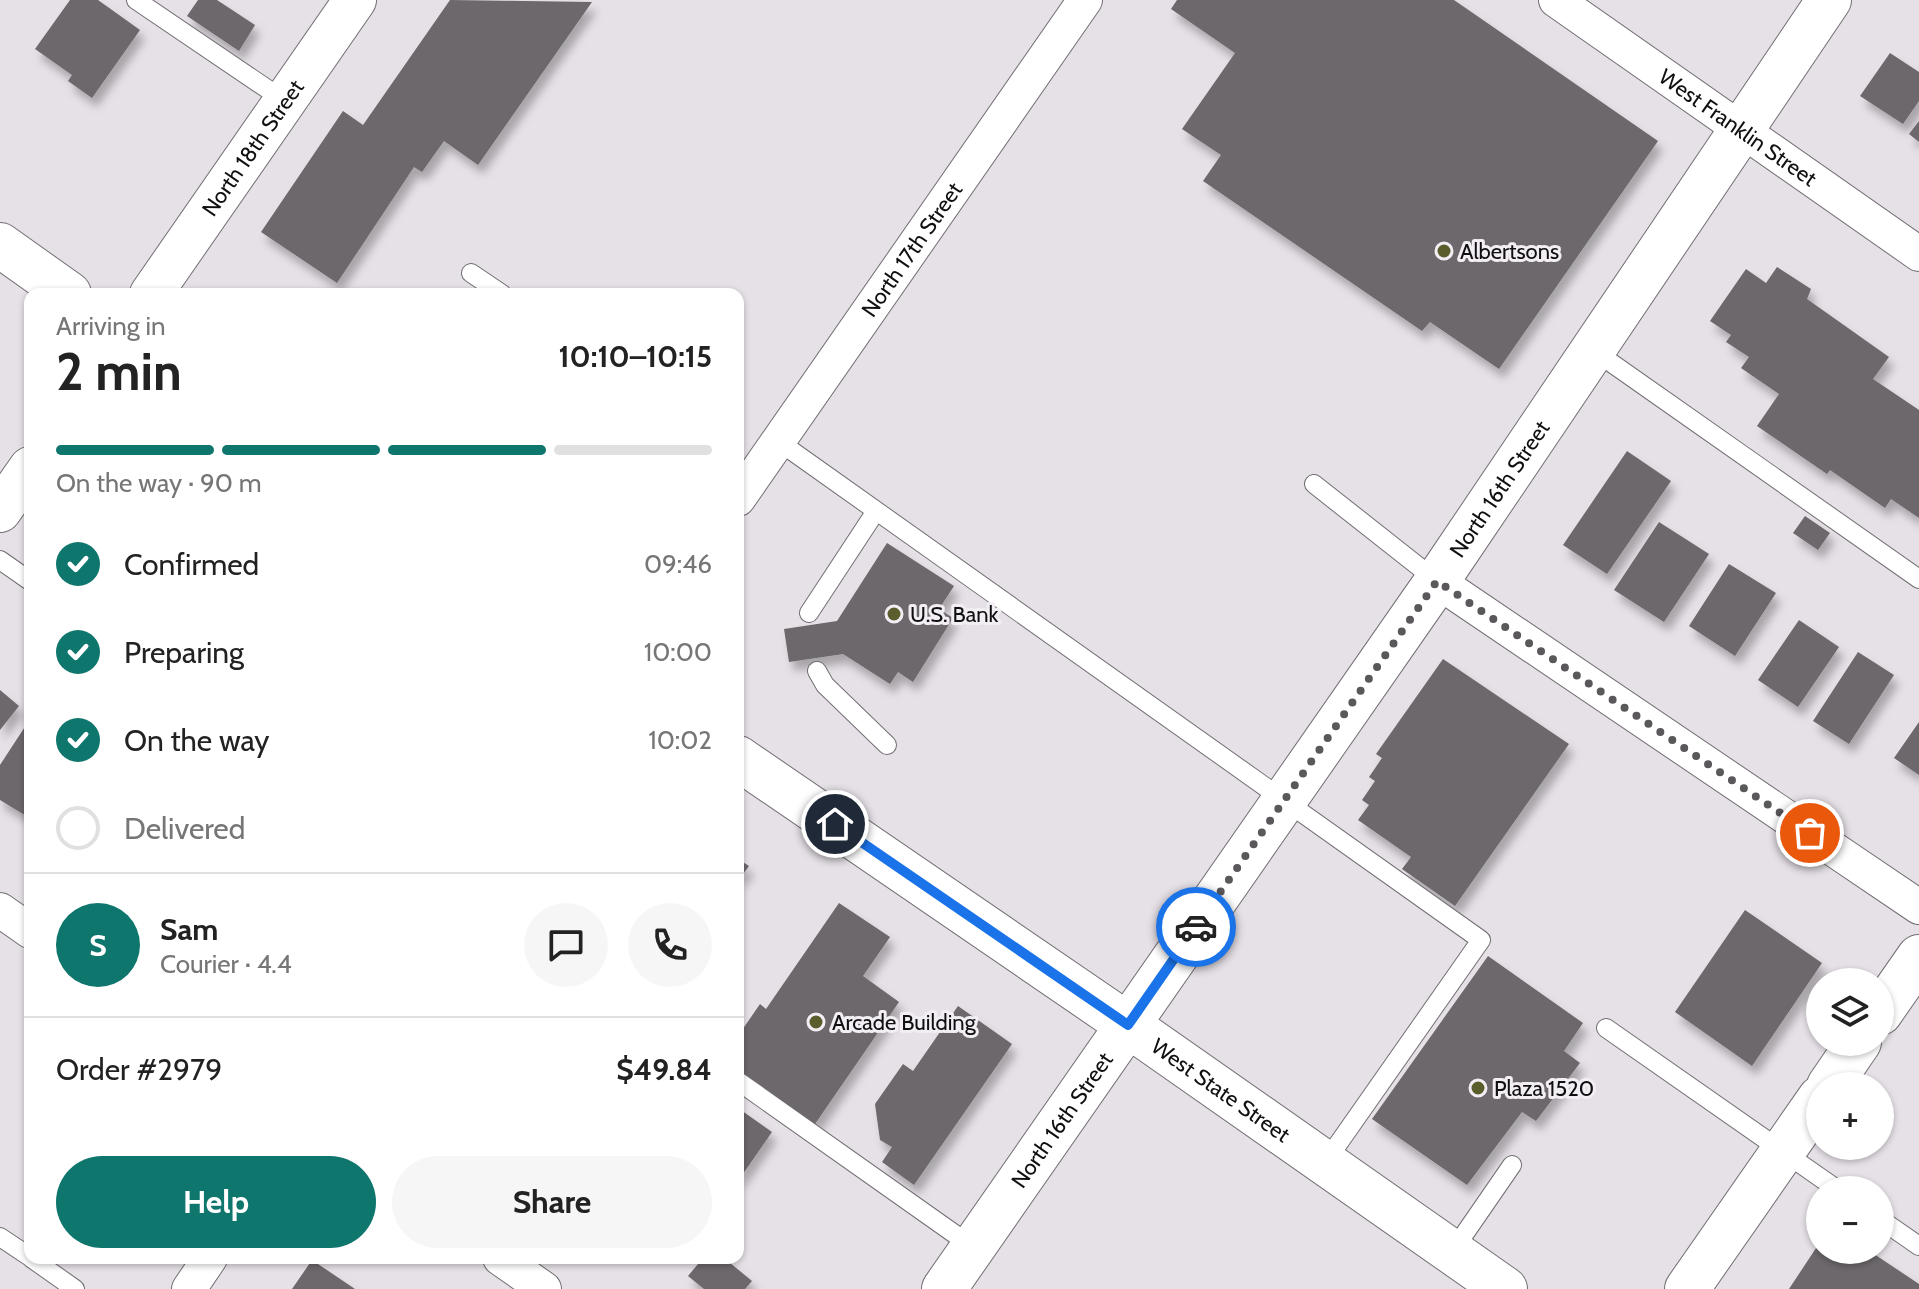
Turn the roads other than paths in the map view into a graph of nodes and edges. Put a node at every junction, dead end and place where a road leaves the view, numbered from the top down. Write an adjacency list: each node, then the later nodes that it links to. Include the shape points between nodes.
1 (136, 0): 6 (lane)
2 (355, 0): 6 (street, North 18th Street)
3 (1085, 0): 15 (street, North 17th Street)
4 (1556, 0): 7 (street, West Franklin Street)
5 (1829, 0): 7 (main road, North 16th Street)
6 (285, 101): 12 (street, North 18th Street)
7 (1743, 128): 9 (street, West Franklin Street); 14 (main road, North 16th Street)
8 (0, 245): 11 (main road)
9 (1919, 254)
10 (471, 273): 13 (lane)
11 (61, 288)
12 (155, 288)
13 (493, 288)
14 (1593, 350): 23 (lane); 24 (main road, North 16th Street)
15 (778, 441): 18 (street, North 17th Street); 20 (lane)
16 (24, 477): 19 (street)
17 (1314, 484): 24 (lane)
18 (744, 490)
19 (0, 511)
20 (876, 511): 25 (lane); 29 (lane)
21 (0, 560): 22 (lane)
22 (24, 577)
23 (1919, 579)
24 (1437, 581): 29 (main road, North 16th Street); 30 (street)
25 (809, 613)
26 (817, 671): 27 (lane)
27 (887, 745)
28 (744, 762): 35 (main road, West State Street)
29 (1284, 800): 35 (main road, North 16th Street); 40 (lane, via 1481,940)
30 (1919, 907)
31 (0, 910): 32 (street)
32 (24, 927)
33 (1919, 957): 34 (main road)
34 (1894, 993)
35 (1128, 1025): 40 (main road, West State Street); 46 (main road, North 16th Street)
36 (1606, 1028): 39 (lane)
37 (744, 1085): 46 (lane)
38 (1806, 1118): 39 (main road)
39 (1783, 1151): 42 (lane); 57 (main road)
40 (1324, 1164): 47 (main road, West State Street)
41 (1512, 1165): 47 (lane)
42 (1818, 1176)
43 (1894, 1229): 45 (lane)
44 (0, 1237): 48 (lane)
45 (1919, 1246)
46 (973, 1247): 55 (main road, North 16th Street)
47 (1452, 1252): 56 (main road, West State Street)
48 (24, 1254)
49 (39, 1264): 52 (lane)
50 (206, 1264): 53 (street)
51 (509, 1264): 54 (street)
52 (75, 1289)
53 (189, 1289)
54 (544, 1289)
55 (944, 1289)
56 (1505, 1289)
57 (1687, 1289)

